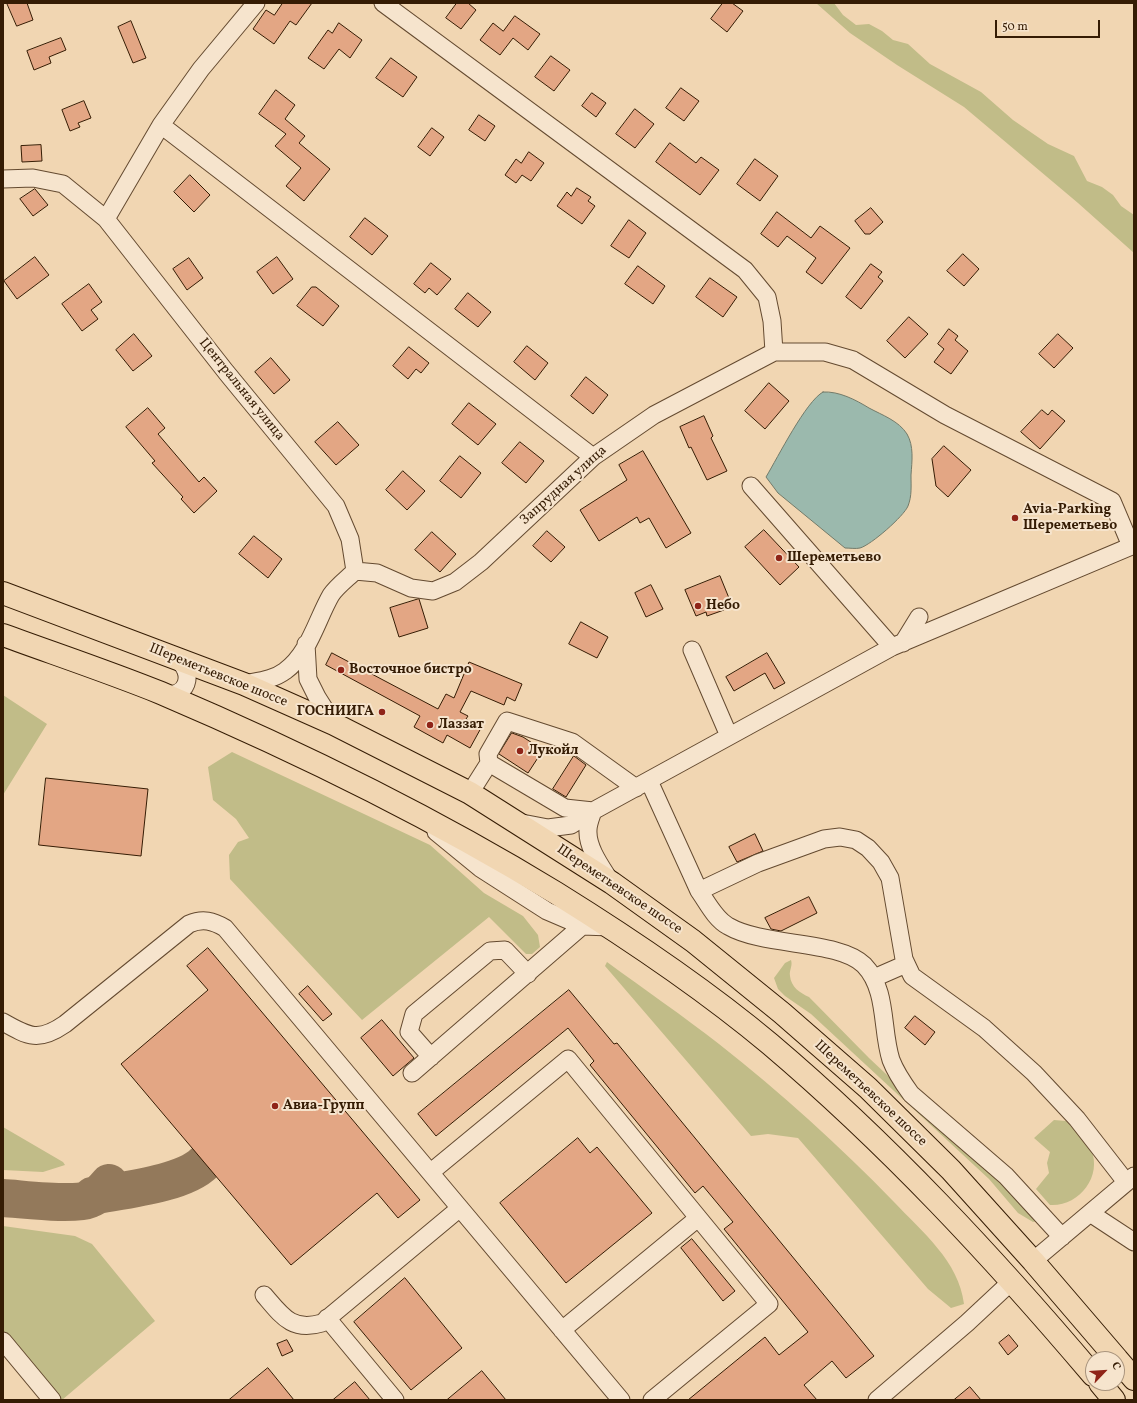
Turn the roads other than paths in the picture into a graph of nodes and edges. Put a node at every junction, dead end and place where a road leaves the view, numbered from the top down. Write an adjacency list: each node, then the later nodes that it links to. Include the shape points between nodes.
1 (256, 3): 3 (street, via 201,69)
2 (384, 3): 6 (street, via 745,270 767,297)
3 (161, 125): 5 (street); 7 (street)
4 (3, 180): 5 (street, Центральная улица, via 34,178 62,184)
5 (106, 219): 10 (street, Центральная улица, via 336,506 350,539)
6 (774, 352): 7 (street, Запрудная улица, via 654,415); 9 (street, via 825,352 853,360 945,415 1112,501)
7 (592, 458): 10 (street, Запрудная улица, via 481,562 455,582 433,591 411,588 377,573)
8 (751, 486): 15 (street)
9 (1132, 546): 15 (street)
10 (355, 571): 14 (street, via 332,593)
11 (3, 593): 17 (main road, Шереметьевское шоссе)
12 (919, 617): 15 (street)
13 (3, 635): 19 (main road, Шереметьевское шоссе)
14 (306, 644): 18 (street, via 286,671 274,678); 20 (street, via 308,678 316,697)
15 (898, 645): 21 (street)
16 (692, 650): 21 (street)
17 (175, 658): 18 (main road, Шереметьевское шоссе); 19 (street, via 187,670 188,680 177,694)
18 (244, 684): 20 (main road, Шереметьевское шоссе)
19 (159, 693): 25 (main road, Шереметьевское шоссе, via 326,768)
20 (334, 724): 24 (main road, Шереметьевское шоссе)
21 (729, 736): 23 (street)
22 (489, 762): 23 (street, via 488,754 507,722 572,742); 24 (street); 26 (street, via 564,808)
23 (642, 784): 26 (street); 29 (street)
24 (470, 793): 27 (main road, Шереметьевское шоссе)
25 (408, 809): 30 (street, via 480,868 547,912); 31 (main road, Шереметьевское шоссе, via 491,854)
26 (593, 811): 27 (street, via 571,825 548,828); 28 (street, via 588,830 591,846)
27 (518, 823): 28 (main road, Шереметьевское шоссе)
28 (612, 883): 45 (main road, Шереметьевское шоссе, via 693,941 782,1013 868,1088 951,1170)
29 (699, 891): 32 (street, via 758,863 824,839 840,837 856,840 881,862 890,878); 34 (street, via 727,926 756,937 842,952 862,964)
30 (582, 926): 31 (street); 33 (street)
31 (611, 927): 46 (main road, Шереметьевское шоссе, via 675,970 767,1042 852,1116 931,1194)
32 (906, 964): 34 (street); 39 (street, via 912,976 984,1028 1034,1072)
33 (528, 974): 36 (street); 36 (street, via 505,950 490,951 414,1014 409,1032)
34 (874, 978): 43 (street, via 891,1059 900,1079 911,1094 1006,1176)
35 (3, 1022): 38 (street, via 30,1034 41,1036 53,1032 190,924 198,920 215,923 225,928)
36 (431, 1057): 37 (street)
37 (412, 1073)
38 (431, 1172): 40 (street); 42 (street, via 568,1059)
39 (1130, 1179): 41 (street)
40 (460, 1208): 48 (street); 49 (street)
41 (1090, 1213): 43 (street); 44 (street)
42 (698, 1218): 49 (street); 59 (street, via 769,1304)
43 (1062, 1236): 45 (street)
44 (1134, 1242)
45 (1033, 1261): 51 (main road, Шереметьевское шоссе)
46 (1012, 1282): 52 (main road, Шереметьевское шоссе); 60 (street)
47 (264, 1295): 48 (street, via 293,1324 314,1325 322,1323)
48 (327, 1318): 57 (street)
49 (562, 1330): 58 (street)
50 (3, 1341): 56 (street)
51 (1110, 1351)
52 (1085, 1366)
53 (1125, 1368): 54 (main road, Шереметьевское шоссе)
54 (1134, 1379)
55 (1107, 1391): 61 (main road)
56 (52, 1400)
57 (395, 1400)
58 (621, 1400)
59 (652, 1400)
60 (877, 1400)
61 (1114, 1400)

